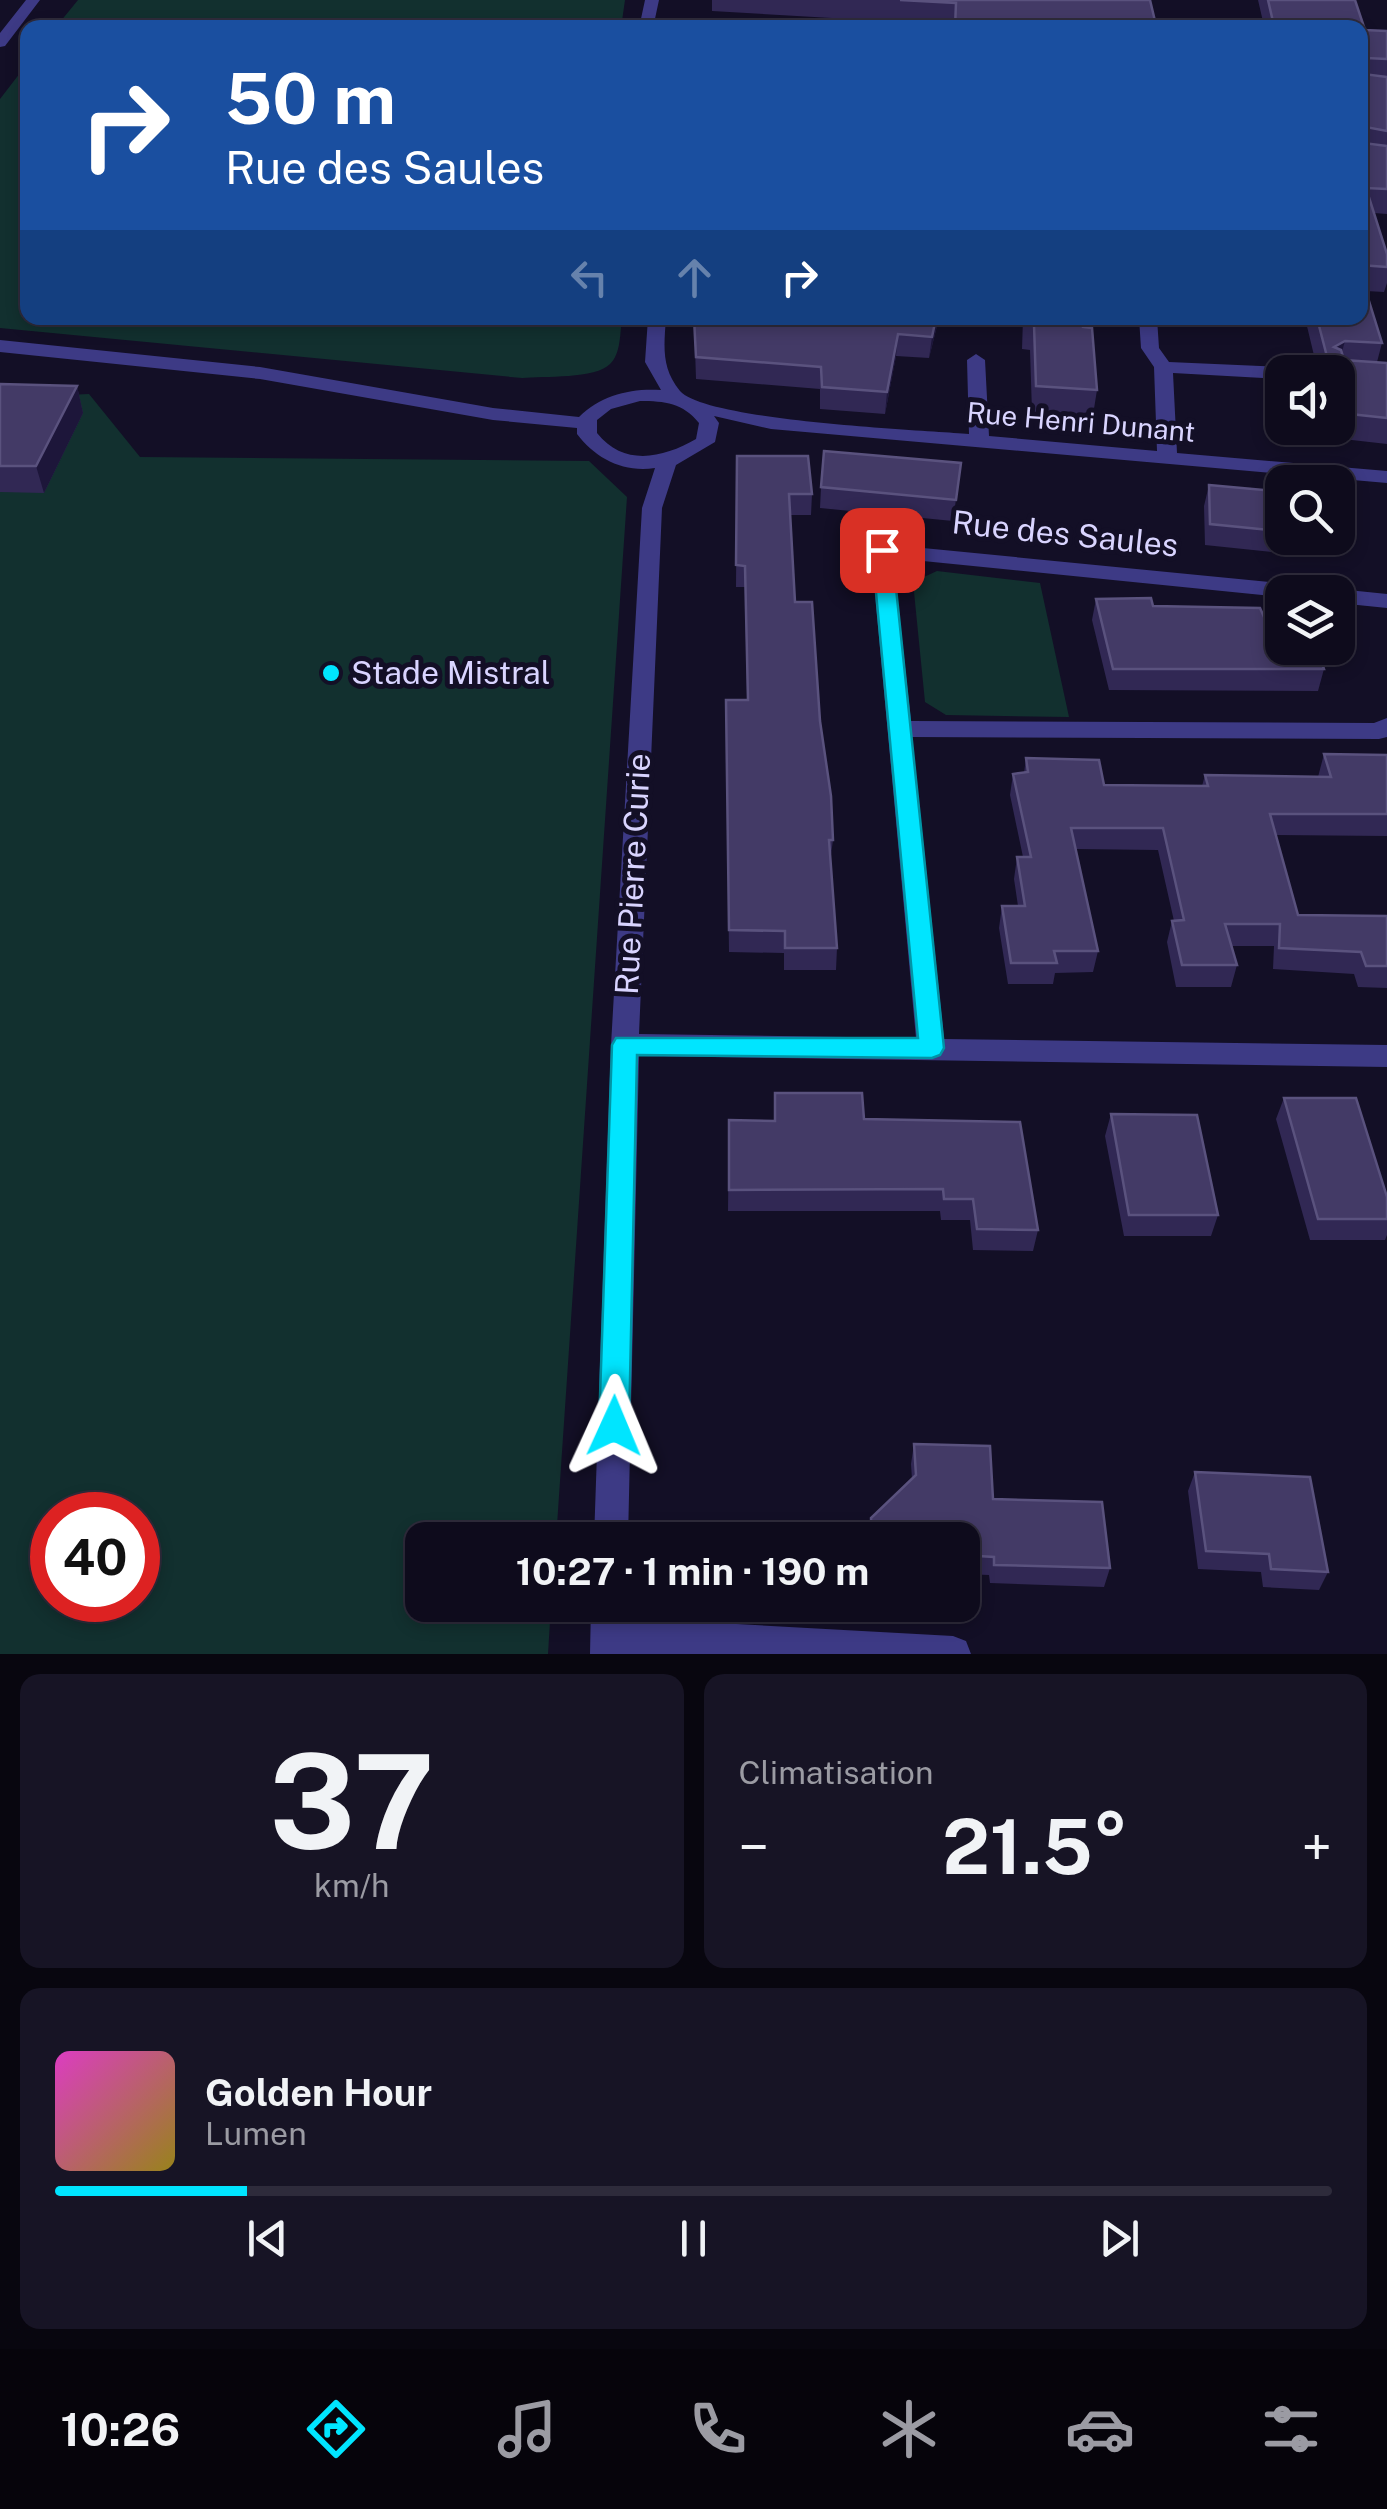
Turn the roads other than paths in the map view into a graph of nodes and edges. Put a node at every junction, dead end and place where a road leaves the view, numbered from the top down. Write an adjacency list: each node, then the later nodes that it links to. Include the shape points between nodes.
1 (33, 0): 2 (street)
2 (0, 44)
3 (656, 325): 7 (street)
4 (1148, 325): 8 (street, via 1150,348)
5 (0, 346): 13 (street, via 260,373 493,414)
6 (976, 360): 16 (street)
7 (654, 362): 10 (street); 11 (street)
8 (1163, 367): 9 (street); 17 (street)
9 (1265, 372)
10 (622, 397): 11 (street); 13 (street)
11 (675, 398): 12 (street, Rue Henri Dunant)
12 (695, 406): 14 (street, Rue Henri Dunant); 15 (street)
13 (585, 423): 18 (street, via 591,446)
14 (771, 423): 15 (street, Rue Henri Dunant); 16 (street, Rue Henri Dunant)
15 (710, 433): 19 (street, via 696,450)
16 (978, 442): 17 (street, Rue Henri Dunant)
17 (1168, 457): 20 (street, Rue Henri Dunant)
18 (624, 461): 19 (street); 21 (street)
19 (667, 461): 21 (street, Rue Pierre Curie)
20 (1387, 476)
21 (652, 508): 27 (street, Rue Pierre Curie)
22 (1265, 588): 26 (street, Rue des Saules, via 882,550)
23 (1355, 598): 24 (street)
24 (1387, 601)
25 (1387, 726): 26 (street, via 1379,732)
26 (898, 729): 28 (street, Rue des Saules)
27 (625, 1045): 28 (street); 30 (street, Rue Pierre Curie)
28 (932, 1048): 29 (street)
29 (1387, 1056)
30 (612, 1522)
31 (608, 1631): 32 (street)
32 (953, 1654)

